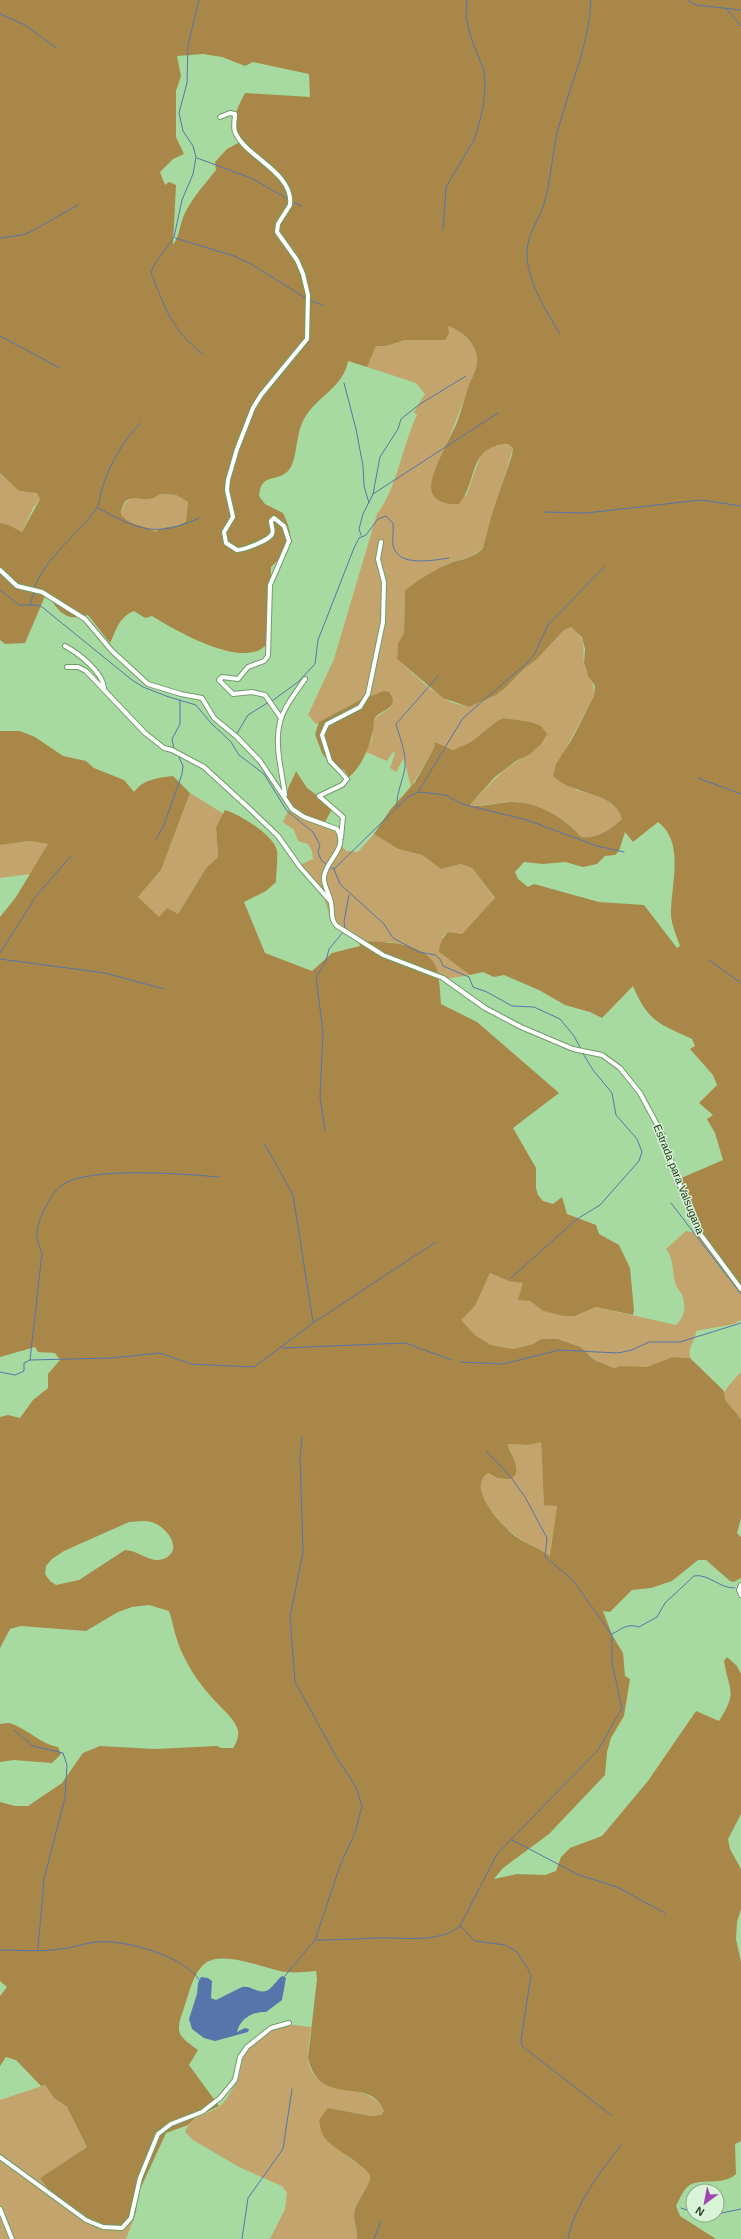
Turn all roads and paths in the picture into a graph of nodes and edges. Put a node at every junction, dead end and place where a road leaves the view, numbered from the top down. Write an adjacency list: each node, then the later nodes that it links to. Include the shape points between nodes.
1 (220, 117): 8 (street, via 235,114 234,128 237,136 271,168 285,186 291,202 278,224 277,232 301,266 308,295 307,340 258,398 237,449 227,489 233,515 224,532 229,546 244,550 272,535 272,519 279,521 287,530 288,547 270,585 268,656 264,661 248,667 238,679 219,679 233,694 252,692 265,695)
2 (381, 542): 10 (street, Estrada para Valsugana, via 378,556 384,582 383,622 368,694 360,707 327,724 322,735 330,761 347,779 342,785 319,796 344,818)
3 (0, 570): 9 (street, via 17,586 42,592 85,619 112,651 148,684 202,698 214,718 256,757)
4 (65, 646): 7 (street, via 94,670 104,682)
5 (67, 667): 7 (street, via 78,667 86,671)
6 (305, 679): 8 (street)
7 (104, 688): 11 (street, via 145,732 164,748 204,767 252,811 278,836)
8 (281, 718): 9 (street, via 278,741)
9 (286, 798): 10 (street, via 299,815 337,829)
10 (341, 842): 11 (street, Estrada para Valsugana, via 338,852 324,874)
11 (331, 903): 12 (street, Estrada para Valsugana, via 334,923 368,947 443,978 485,1008 520,1027 573,1049 602,1055 620,1068 640,1093 661,1132 684,1197 701,1235)
12 (741, 1289)
13 (741, 1585): 14 (street)
14 (741, 1595)
15 (289, 2023): 16 (street, via 271,2028 247,2047 240,2057 235,2080 220,2098 202,2112 171,2124 158,2134 140,2178 131,2218 122,2228 103,2227 86,2220)
16 (0, 2157)
17 (0, 2209): 18 (street)
18 (12, 2239)

